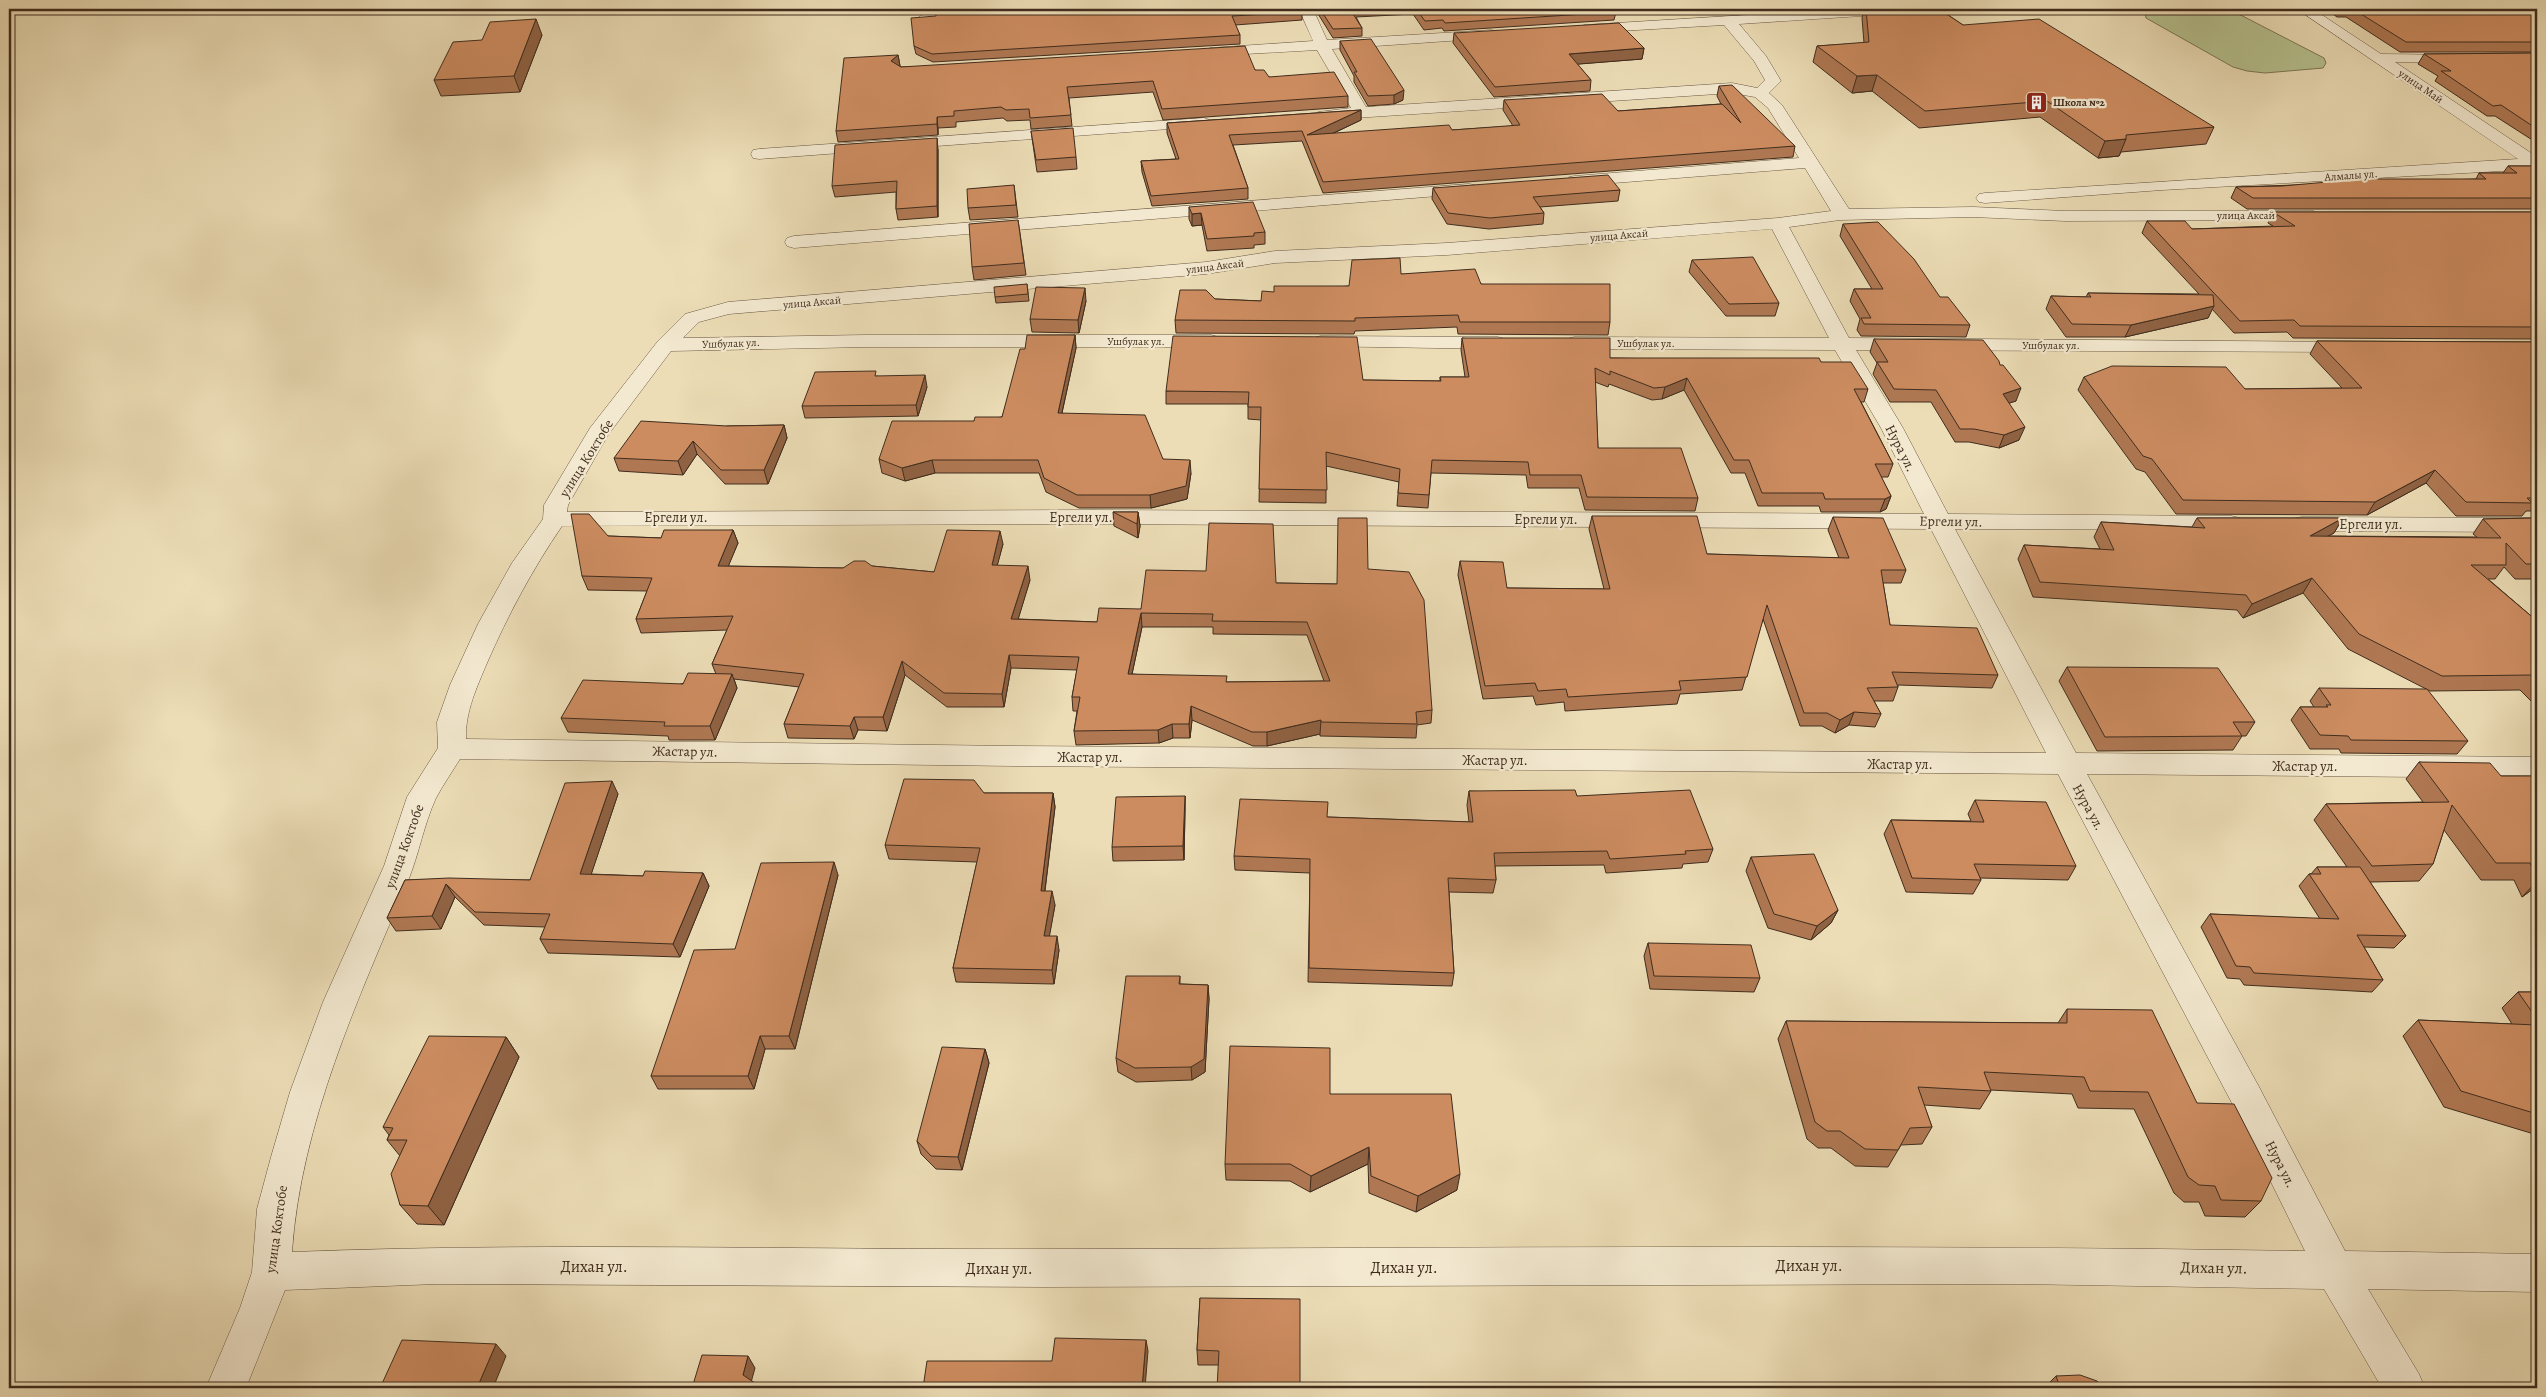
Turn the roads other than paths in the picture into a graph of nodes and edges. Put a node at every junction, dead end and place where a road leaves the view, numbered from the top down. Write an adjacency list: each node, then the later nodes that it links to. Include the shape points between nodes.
1 (1306, 9): 9 (street)
2 (1907, 9): 6 (street)
3 (2304, 9): 11 (street, улица Май)
4 (984, 13): 5 (street)
5 (926, 17)
6 (1728, 20): 7 (street); 13 (street, via 1761,59 1773,81)
7 (1570, 30)
8 (1510, 33): 9 (street)
9 (1322, 45): 10 (street); 14 (street)
10 (1192, 53)
11 (2380, 58): 12 (street); 19 (street, улица Май)
12 (2468, 58)
13 (1760, 93): 14 (street, via 1732,88); 18 (street, via 1774,105)
14 (1361, 112): 15 (street)
15 (1312, 116)
16 (1223, 122): 17 (street)
17 (759, 154)
18 (1810, 162): 20 (street); 23 (street)
19 (2537, 163): 21 (street, Алмалы ул.)
20 (1560, 182)
21 (2200, 184): 23 (street, Алмалы ул., via 2152,185); 24 (street, via 2189,199)
22 (1490, 187): 27 (street)
23 (1840, 212): 24 (street, улица Аксай, via 2065,216); 26 (street, улица Аксай)
24 (2195, 214): 25 (street, улица Аксай)
25 (2327, 215)
26 (1778, 223): 32 (street, Нура ул.); 33 (street, улица Аксай, via 1447,249 1302,255 1206,268 728,308 692,318)
27 (794, 242)
28 (1229, 342): 33 (street, Ушбулак ул., via 866,341)
29 (1299, 342): 30 (street)
30 (1517, 343)
31 (1556, 343): 32 (street, Ушбулак ул.)
32 (1842, 344): 34 (street, Ушбулак ул.); 36 (street, Нура ул., via 1892,428)
33 (665, 345): 35 (street, улица Коктобе, via 598,433 556,505)
34 (2368, 346)
35 (555, 519): 36 (street, Ергели ул.); 40 (street, улица Коктобе, via 524,563 491,624 451,722)
36 (1938, 520): 37 (street, Ергели ул.); 41 (street, Нура ул.)
37 (2251, 523)
38 (2281, 523): 39 (street, Ергели ул.)
39 (2537, 525)
40 (452, 749): 41 (street, Жастар ул.); 44 (street, улица Коктобе, via 422,797 399,866 340,1002 308,1092 276,1209)
41 (2066, 765): 42 (street, Жастар ул.); 43 (street, Нура ул., via 2246,1096)
42 (2537, 768)
43 (2334, 1269): 44 (street, Дихан ул., via 2019,1265 1044,1268 436,1265); 45 (street, Дихан ул.); 47 (street, Нура ул.)
44 (271, 1272): 46 (street, улица Коктобе, via 259,1310)
45 (2537, 1273)
46 (226, 1388)
47 (2405, 1388)

